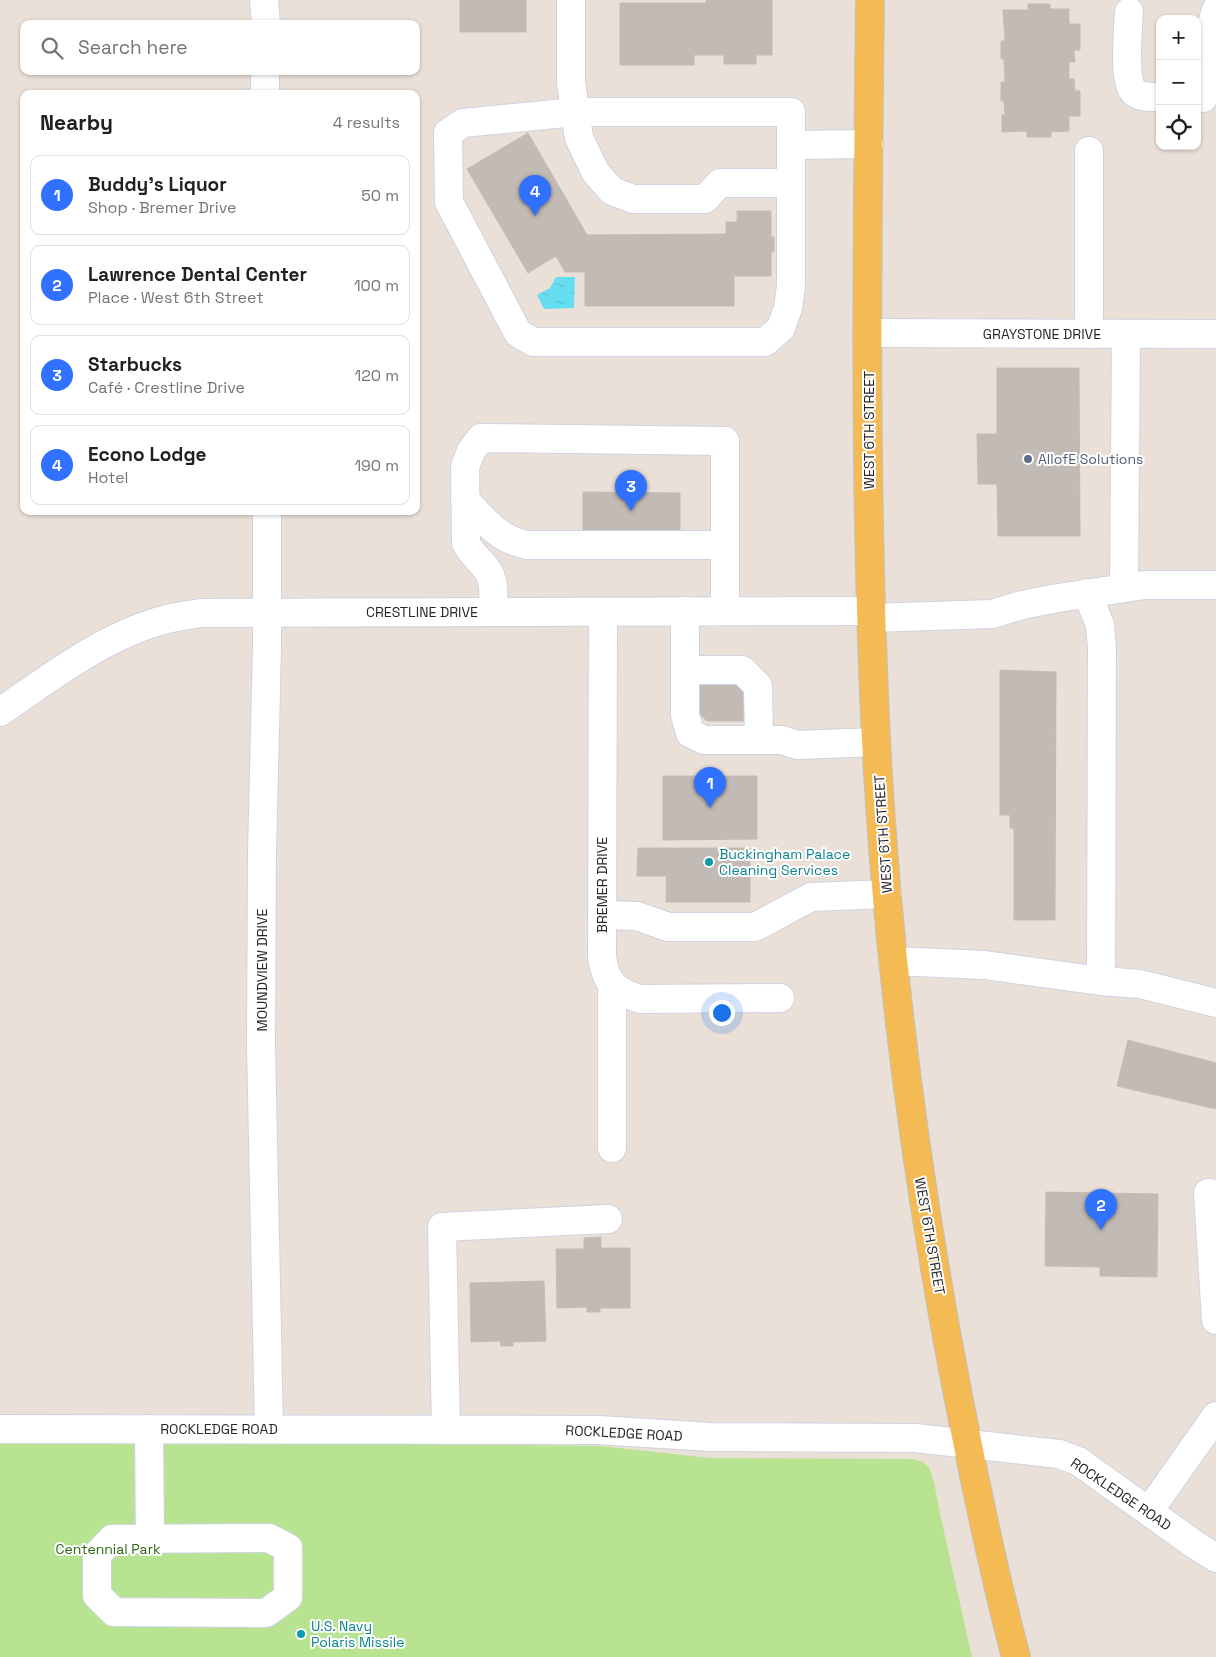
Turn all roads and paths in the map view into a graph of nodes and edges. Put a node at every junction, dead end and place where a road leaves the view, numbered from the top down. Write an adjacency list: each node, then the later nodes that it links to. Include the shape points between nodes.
1 (264, 0): 6 (street)
2 (571, 0): 11 (street, via 571,82)
3 (870, 0): 12 (main road, WEST 6TH STREET)
4 (1216, 10): 10 (street, via 1205,48)
5 (1129, 12): 9 (street, via 1127,80 1132,91 1143,97)
6 (266, 20)
7 (265, 75): 8 (street)
8 (265, 90)
9 (1156, 97)
10 (1205, 98)
11 (575, 112): 13 (street, via 791,112); 15 (street, via 579,138 596,173 612,191 633,199 705,199 720,183); 15 (street, via 462,123 448,133 449,202 518,333 533,342 765,342 781,328 788,308)
12 (868, 144): 13 (street); 16 (main road, WEST 6TH STREET)
13 (791, 145): 15 (street)
14 (1089, 151): 17 (street)
15 (791, 183)
16 (868, 333): 17 (street, GRAYSTONE DRIVE); 31 (main road, WEST 6TH STREET)
17 (1089, 334): 18 (street, GRAYSTONE DRIVE)
18 (1126, 334): 19 (street, GRAYSTONE DRIVE); 24 (street)
19 (1216, 334)
20 (465, 500): 22 (street, via 502,536 527,545); 22 (street, via 465,467 481,438 725,441); 29 (street, via 466,543 470,553 491,576)
21 (267, 515): 28 (street, MOUNDVIEW DRIVE)
22 (725, 545): 27 (street)
23 (1216, 585): 24 (street, CRESTLINE DRIVE)
24 (1124, 588): 25 (street, CRESTLINE DRIVE)
25 (1088, 593): 31 (street, CRESTLINE DRIVE, via 992,614); 39 (street, via 1100,625 1102,648)
26 (685, 611): 27 (street, CRESTLINE DRIVE); 30 (street, CRESTLINE DRIVE); 32 (street)
27 (725, 611): 31 (street, CRESTLINE DRIVE)
28 (267, 612): 29 (street, CRESTLINE DRIVE); 33 (street, CRESTLINE DRIVE, via 201,613 167,619 139,629 68,665); 50 (street, MOUNDVIEW DRIVE, via 261,1044)
29 (493, 612): 30 (street, CRESTLINE DRIVE)
30 (603, 612): 37 (street, BREMER DRIVE)
31 (871, 615): 35 (main road, WEST 6TH STREET)
32 (685, 670): 34 (street, via 742,670 758,686); 34 (street, via 685,715 690,733 704,740)
33 (0, 712)
34 (759, 740): 35 (street, via 782,740 796,745)
35 (876, 742): 36 (main road, WEST 6TH STREET)
36 (887, 894): 37 (street, via 810,897 755,927 668,927 637,916); 38 (main road, WEST 6TH STREET)
37 (602, 916): 40 (street, BREMER DRIVE, via 604,971)
38 (893, 961): 39 (street, via 986,965); 52 (main road, WEST 6TH STREET, via 921,1189)
39 (1101, 981): 42 (street, via 1140,984)
40 (612, 985): 41 (street, via 624,994 640,999); 43 (street)
41 (780, 998)
42 (1216, 1003)
43 (612, 1148)
44 (1216, 1194): 46 (street, via 1208,1193)
45 (608, 1219): 51 (street, via 442,1227)
46 (1216, 1320)
47 (1216, 1416): 53 (street)
48 (0, 1429): 49 (street, ROCKLEDGE ROAD)
49 (149, 1429): 50 (street, ROCKLEDGE ROAD); 54 (street)
50 (269, 1429): 51 (street, ROCKLEDGE ROAD)
51 (446, 1430): 52 (street, ROCKLEDGE ROAD, via 599,1430 710,1437 915,1438)
52 (967, 1444): 53 (street, ROCKLEDGE ROAD, via 1059,1454 1078,1461); 56 (main road, WEST 6TH STREET)
53 (1149, 1511): 55 (street, ROCKLEDGE ROAD)
54 (150, 1539): 54 (street, via 112,1539 97,1555 97,1595 114,1612 266,1612 288,1597 288,1548 269,1538)
55 (1216, 1558)
56 (1016, 1657)

